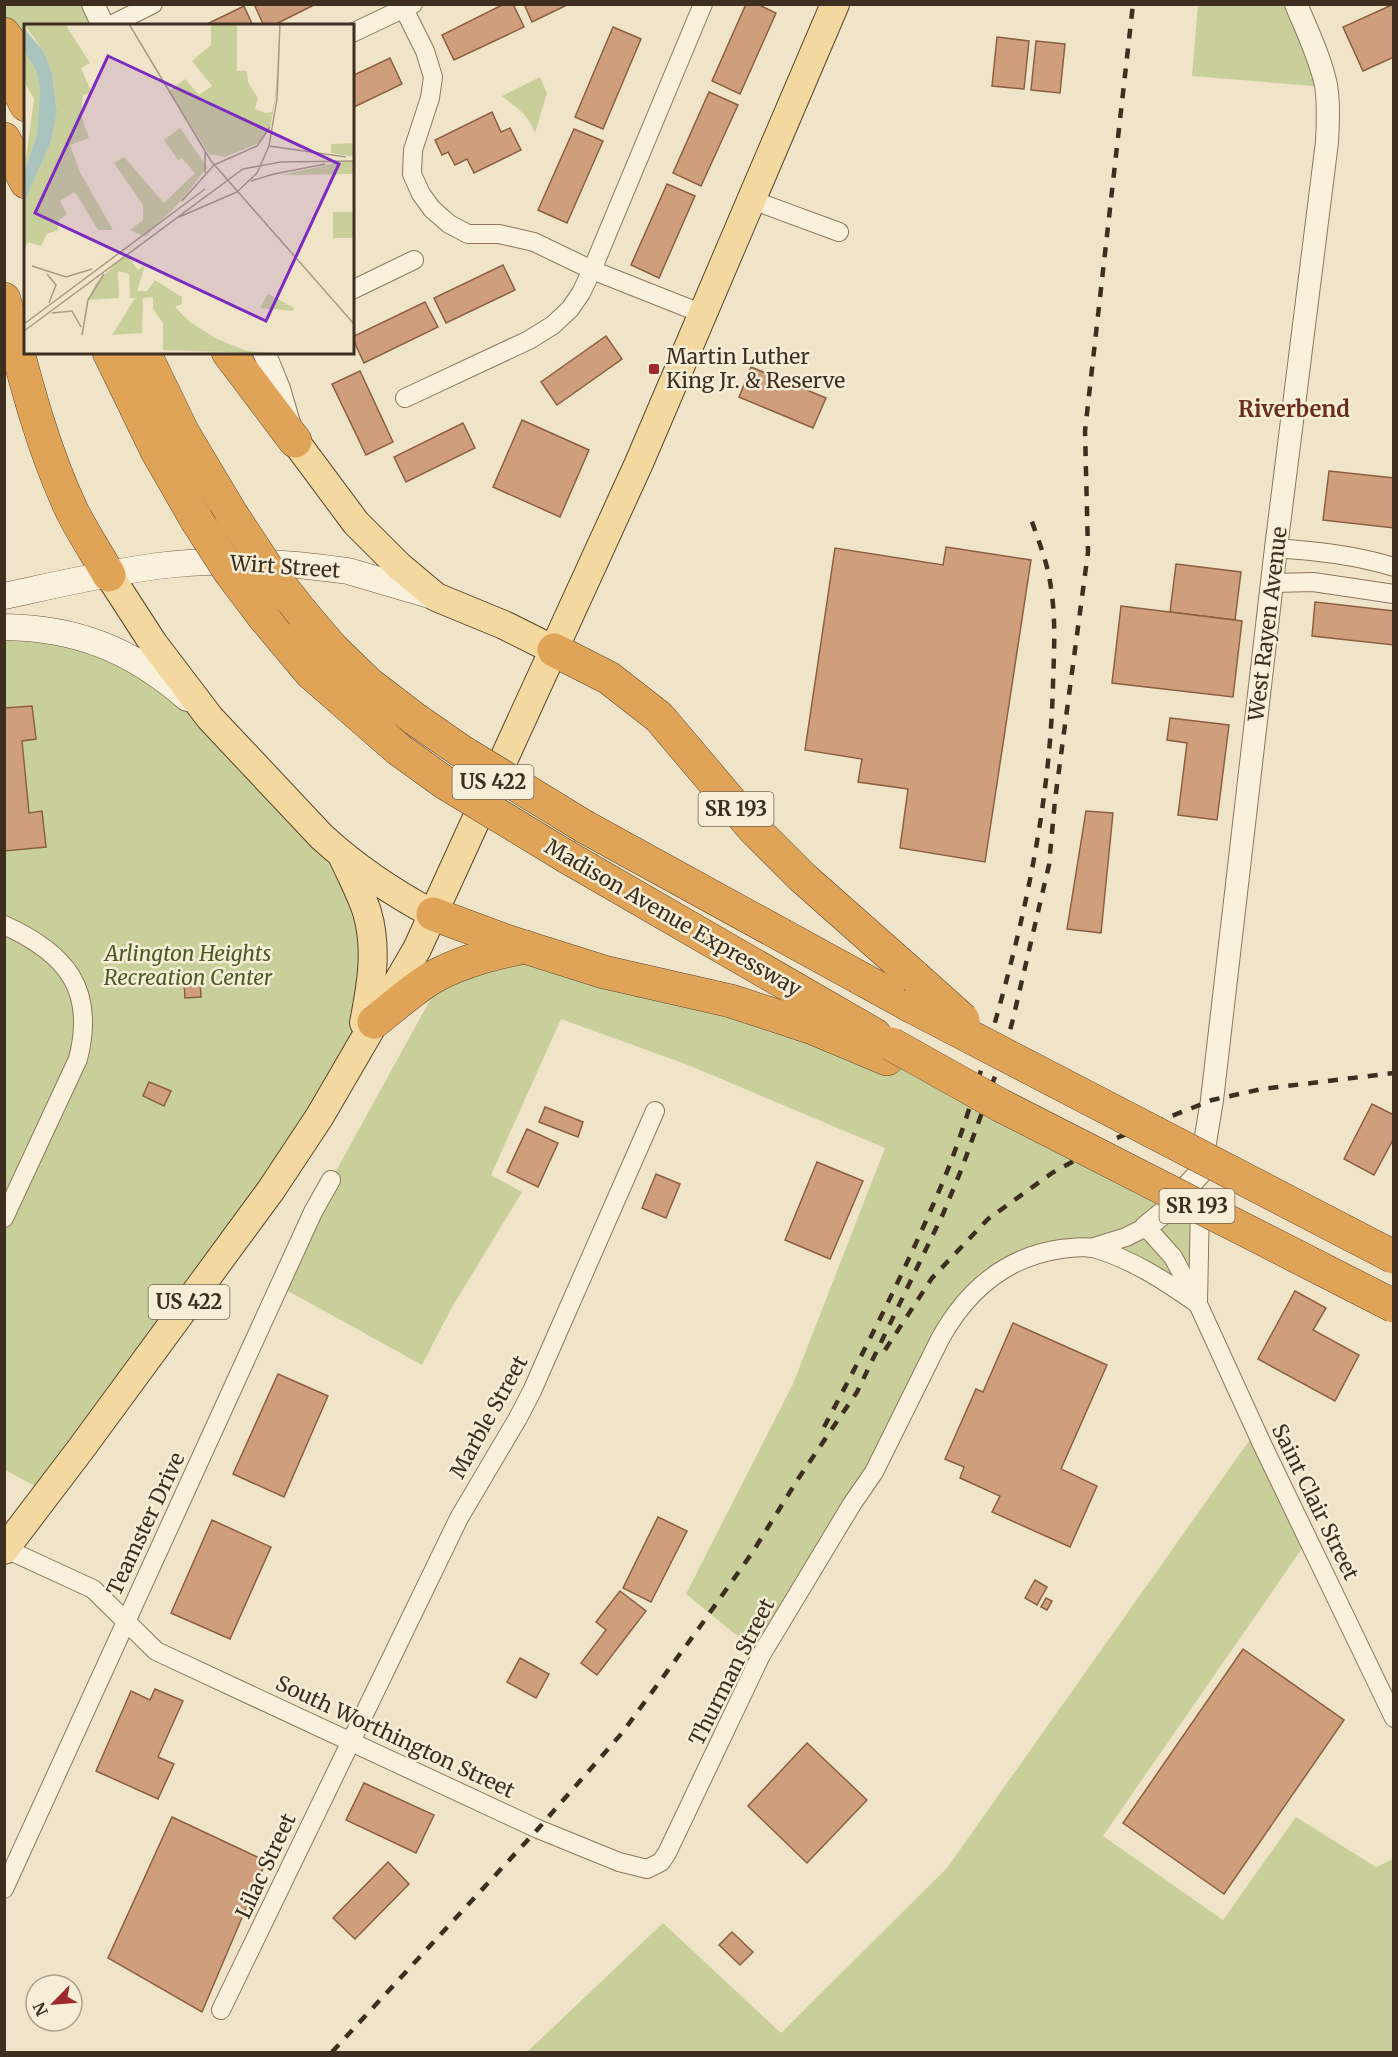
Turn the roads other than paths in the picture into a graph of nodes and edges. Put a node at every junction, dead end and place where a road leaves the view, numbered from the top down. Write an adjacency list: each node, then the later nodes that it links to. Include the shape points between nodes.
1 (93, 4): 7 (street)
2 (153, 4): 8 (street)
3 (703, 4): 19 (street)
4 (835, 4): 16 (main road)
5 (1296, 4): 29 (street, West Rayen Avenue, via 1321,67 1328,119)
6 (409, 7): 9 (street); 19 (street, via 433,77 413,150 412,174 421,194 449,224 468,234 499,234 534,242)
7 (102, 24)
8 (113, 24)
9 (354, 32)
10 (4, 34): 12 (highway)
11 (4, 61): 13 (highway)
12 (24, 61)
13 (24, 101)
14 (4, 139): 15 (highway)
15 (24, 178)
16 (752, 200): 17 (street); 22 (main road)
17 (839, 232)
18 (414, 260): 20 (street)
19 (592, 270): 22 (street); 27 (street, via 570,309 553,325)
20 (354, 289)
21 (4, 299): 31 (highway, US 422, via 47,452 72,510)
22 (703, 314): 37 (main road)
23 (110, 354): 45 (highway, Madison Avenue Expressway, bridge, via 157,451 196,519 230,572 311,673 398,749 445,783)
24 (145, 354): 43 (highway, Madison Avenue Expressway, bridge, via 183,433 269,571 332,648 368,683 461,751 585,827)
25 (230, 354): 28 (highway)
26 (265, 354): 28 (street)
27 (405, 398)
28 (295, 441): 35 (main road, via 356,523)
29 (1276, 548): 30 (street, via 1349,556); 32 (street, West Rayen Avenue)
30 (1394, 567)
31 (109, 575): 34 (main road, Wirt Street); 35 (main road, Wirt Street, via 192,563 254,563 348,571); 38 (main road, US 422, via 153,643)
32 (1273, 583): 33 (street, via 1313,582); 47 (street, West Rayen Avenue)
33 (1394, 594)
34 (4, 596)
35 (436, 597): 37 (main road, Wirt Street)
36 (4, 627): 38 (main road, via 71,634 107,645 149,668)
37 (554, 650): 40 (main road, US 422); 43 (highway, SR 193, via 609,678 659,717 753,828)
38 (210, 718): 39 (main road, US 422)
39 (342, 855): 40 (main road, via 399,896); 44 (main road, US 422, via 367,912 372,939)
40 (433, 914): 42 (highway); 44 (main road, US 422)
41 (4, 925): 49 (street, via 36,941 62,964 79,996 84,1037 78,1059)
42 (525, 947): 44 (highway, via 479,957 432,978); 45 (highway, via 604,972 731,1001)
43 (913, 991): 52 (highway, SR 193, bridge, via 1003,1054)
44 (367, 1033): 55 (main road, US 422, via 320,1116 271,1190)
45 (889, 1052): 54 (highway, Madison Avenue Expressway / SR 193, bridge)
46 (655, 1111): 58 (street, Marble Street, via 532,1391 459,1518)
47 (1200, 1173): 50 (street); 53 (street, Saint Clair Street)
48 (331, 1180): 56 (street, Teamster Drive, via 308,1222)
49 (4, 1218)
50 (1146, 1227): 51 (street); 53 (street, Saint Clair Street, via 1173,1257)
51 (1091, 1248): 53 (street, via 1156,1274); 59 (street, Thurman Street, via 1046,1251 1024,1258 994,1274 951,1319 874,1472 761,1654 667,1853)
52 (1394, 1257)
53 (1198, 1304): 57 (street, Saint Clair Street)
54 (1394, 1306)
55 (5, 1548): 56 (street, South Worthington Street, via 93,1589)
56 (126, 1622): 58 (street, South Worthington Street, via 156,1651); 60 (street, Teamster Drive)
57 (1394, 1718)
58 (350, 1740): 59 (street, South Worthington Street, via 549,1834 634,1867 647,1869); 61 (street, Lilac Street)
59 (657, 1865)
60 (4, 1889)
61 (222, 2010)

